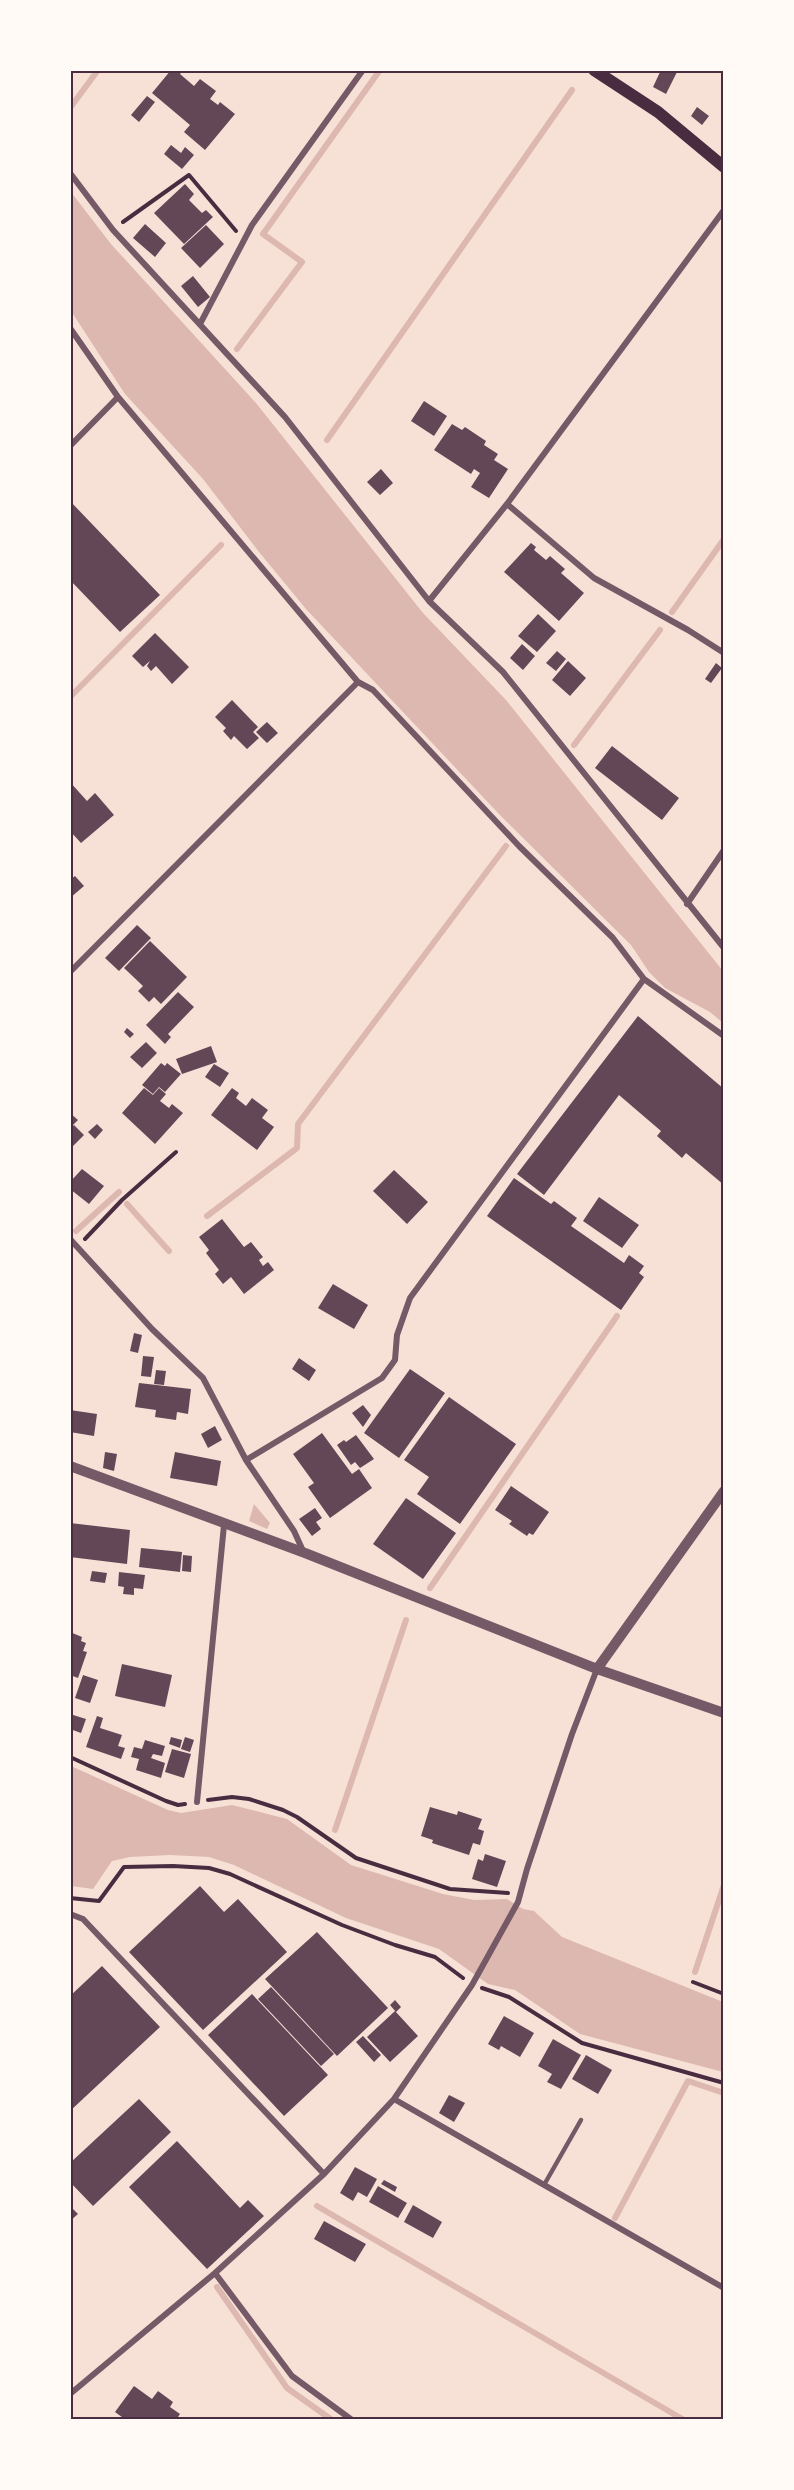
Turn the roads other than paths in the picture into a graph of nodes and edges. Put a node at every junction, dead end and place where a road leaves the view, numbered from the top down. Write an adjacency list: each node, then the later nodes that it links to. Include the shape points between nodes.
1 (363, 70): 6 (street, via 252,225)
2 (594, 70): 3 (main road, via 658,112)
3 (723, 167)
4 (70, 173): 6 (street, via 113,230)
5 (723, 210): 10 (street)
6 (200, 324): 11 (street, via 285,417)
7 (70, 328): 8 (street)
8 (118, 397): 9 (street); 13 (street)
9 (70, 446)
10 (507, 504): 11 (street); 12 (street, via 594,578)
11 (429, 601): 15 (street, via 502,672)
12 (723, 653)
13 (358, 682): 17 (street); 18 (street, via 373,690 519,846 613,938)
14 (723, 850): 15 (street)
15 (687, 904): 16 (street)
16 (723, 948)
17 (70, 972)
18 (644, 979): 19 (street); 21 (street, via 410,1298 397,1335 395,1360 382,1378)
19 (723, 1036)
20 (70, 1239): 21 (street, via 203,1378)
21 (246, 1460): 25 (street, via 294,1531)
22 (70, 1466): 24 (street)
23 (723, 1491): 26 (street)
24 (224, 1524): 25 (street); 28 (street)
25 (304, 1553): 26 (street)
26 (597, 1669): 27 (street); 30 (street, via 519,1898 472,1985)
27 (723, 1713)
28 (197, 1802)
29 (70, 1914): 32 (street, via 83,1919)
30 (394, 2099): 32 (street); 33 (street)
31 (581, 2120): 33 (lane)
32 (324, 2174): 34 (street)
33 (544, 2185): 35 (street)
34 (214, 2272): 36 (street); 37 (street, via 292,2376)
35 (723, 2288)
36 (70, 2394)
37 (352, 2420)

